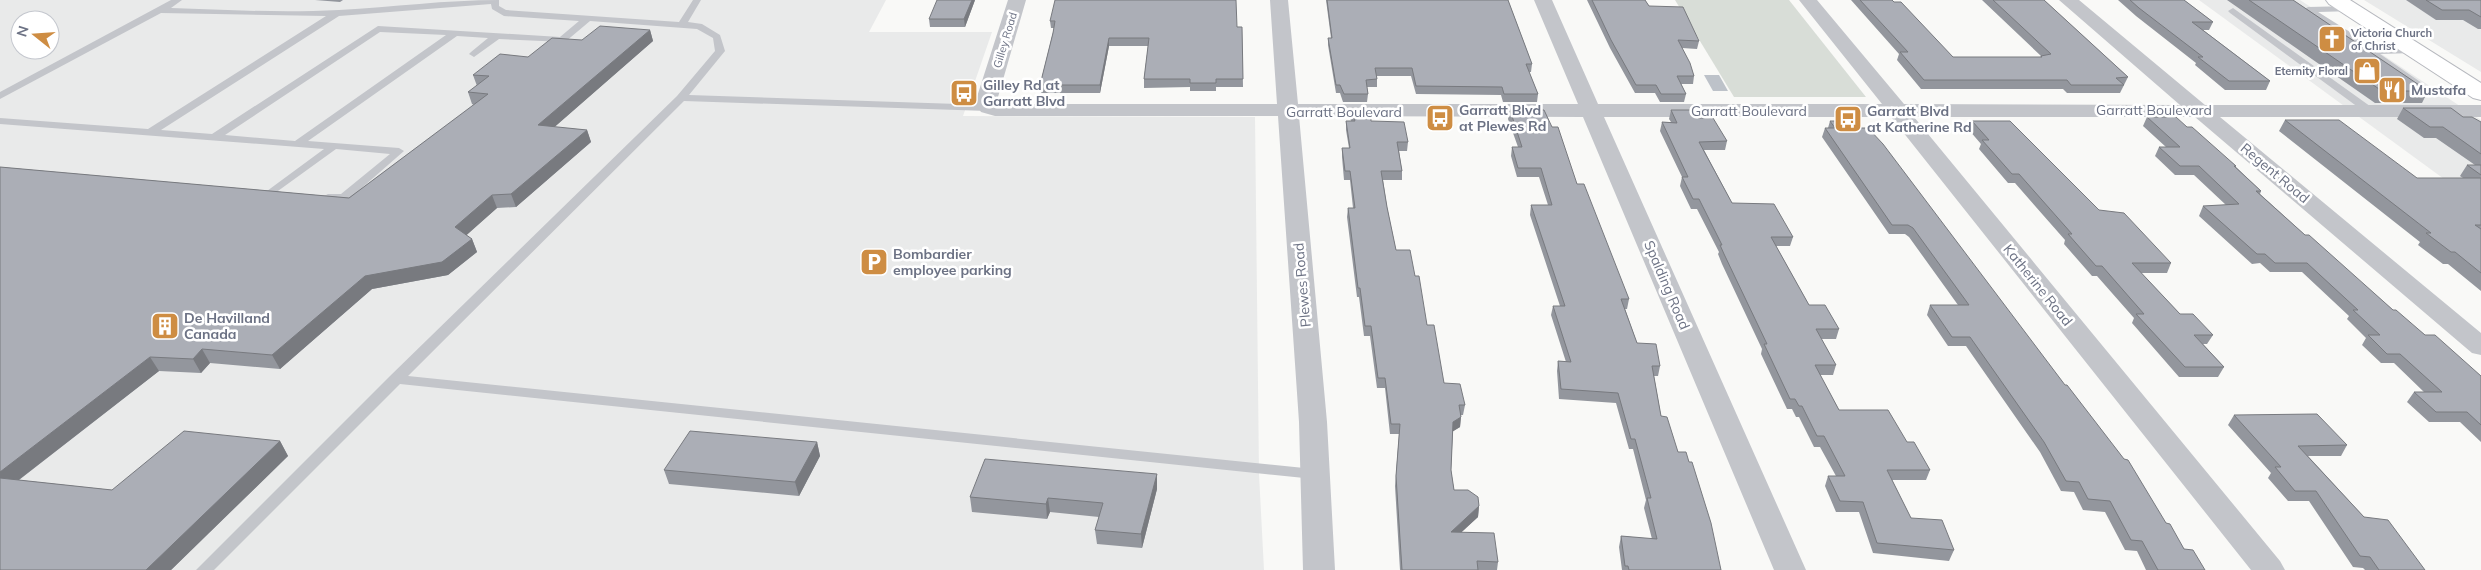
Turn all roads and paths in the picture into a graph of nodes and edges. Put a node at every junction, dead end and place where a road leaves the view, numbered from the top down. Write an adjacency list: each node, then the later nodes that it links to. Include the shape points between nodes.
1 (178, 0): 10 (lane)
2 (494, 0): 12 (lane); 13 (lane, via 495,8 504,13)
3 (697, 0): 14 (lane)
4 (1017, 0): 28 (street, Gilley Road, via 985,103)
5 (1279, 0): 33 (street, Plewes Road)
6 (1543, 0): 30 (street, Spalding Road)
7 (1808, 0): 34 (street, Katherine Road)
8 (2068, 0): 29 (street, Regent Road)
9 (2343, 5): 16 (main road); 18 (lane, via 2304,9)
10 (161, 10): 12 (lane, via 246,14); 26 (lane)
11 (2233, 11): 31 (lane)
12 (338, 13): 36 (lane)
13 (588, 19): 14 (lane); 19 (lane)
14 (682, 24): 27 (lane, via 709,30 717,37 720,51)
15 (455, 33): 17 (lane); 37 (lane, via 378,28); 38 (lane)
16 (2387, 33): 18 (lane); 21 (main road)
17 (498, 35): 19 (lane); 23 (lane)
18 (2348, 35): 22 (lane)
19 (562, 40): 20 (lane)
20 (580, 41)
21 (2413, 50): 22 (lane); 25 (main road)
22 (2371, 51): 24 (lane)
23 (474, 54)
24 (2428, 92)
25 (2481, 93)
26 (0, 96)
27 (681, 98): 28 (lane); 43 (lane)
28 (988, 108): 33 (street, Garratt Boulevard, via 1008,112)
29 (2199, 110): 31 (street, Garratt Boulevard); 34 (street, Garratt Boulevard); 42 (street, Regent Road)
30 (1591, 111): 33 (street, Garratt Boulevard); 34 (street, Garratt Boulevard); 47 (street, Spalding Road)
31 (2370, 111): 32 (street, Garratt Boulevard)
32 (2481, 111)
33 (1288, 112): 44 (street, Plewes Road, via 1313,422)
34 (1897, 112): 48 (street, Katherine Road)
35 (0, 121): 36 (lane)
36 (149, 133): 37 (lane)
37 (214, 138): 38 (lane)
38 (296, 144): 39 (lane)
39 (334, 146): 40 (lane, via 271,192); 41 (lane, via 399,151 344,198)
40 (289, 194)
41 (317, 196)
42 (2481, 347)
43 (396, 379): 44 (lane); 45 (lane)
44 (1314, 474): 46 (street, Plewes Road)
45 (204, 570)
46 (1319, 570)
47 (1790, 570)
48 (2269, 570)

